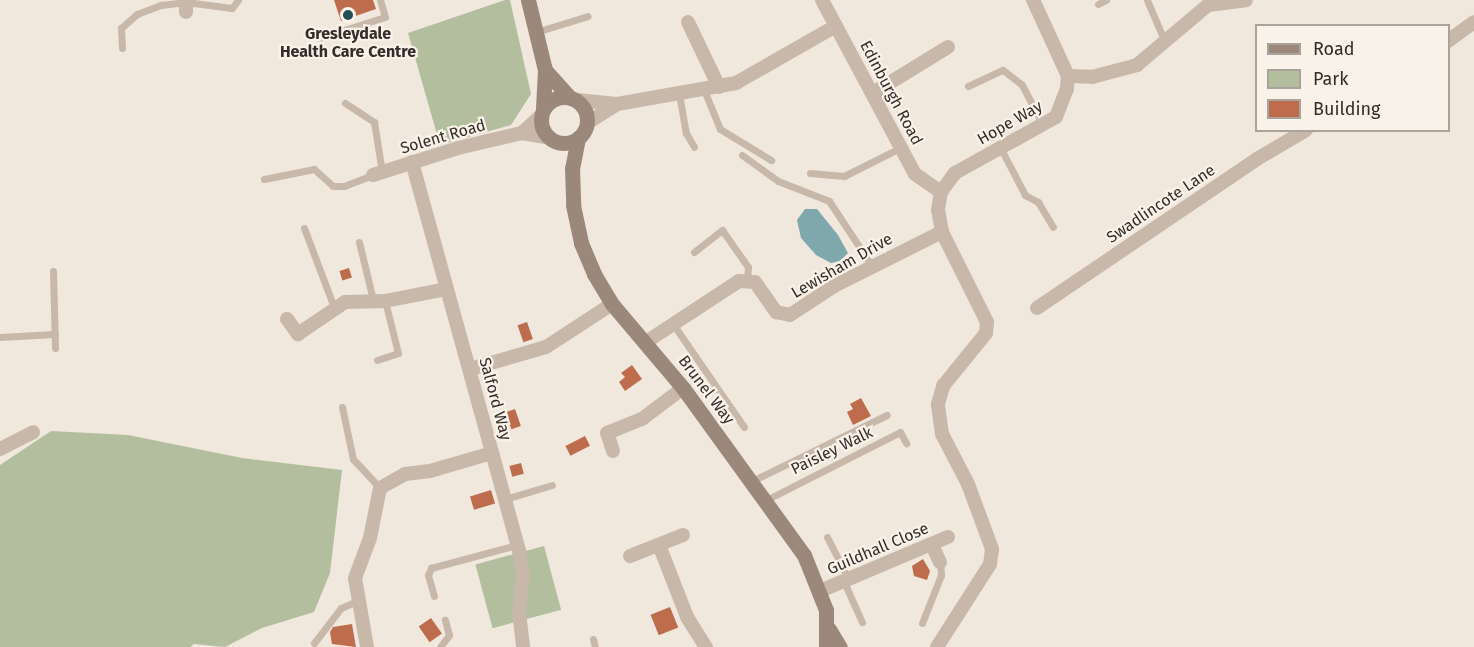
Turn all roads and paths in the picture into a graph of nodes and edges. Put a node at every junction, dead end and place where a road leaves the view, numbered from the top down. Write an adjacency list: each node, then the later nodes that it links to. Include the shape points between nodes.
1 (238, 0): 12 (lane, via 232,8)
2 (389, 0): 9 (lane)
3 (528, 0): 17 (street)
4 (822, 0): 16 (street, Edinburgh Road)
5 (1033, 0): 24 (street)
6 (1106, 0): 11 (lane)
7 (1147, 0): 20 (lane)
8 (1246, 0): 10 (street)
9 (380, 1): 18 (lane, via 385,17)
10 (1207, 3): 20 (street)
11 (1098, 4)
12 (186, 5): 22 (lane, via 161,5 137,14 121,28)
13 (588, 16): 17 (lane)
14 (688, 22): 26 (street)
15 (1474, 22): 19 (street)
16 (836, 27): 26 (street, via 736,83); 28 (street, Edinburgh Road)
17 (535, 33): 23 (street)
18 (319, 38)
19 (1450, 40)
20 (1165, 42): 24 (street, via 1137,64 1092,77)
21 (948, 47): 28 (street)
22 (122, 48)
23 (545, 70): 30 (street); 33 (street)
24 (1068, 76): 35 (street, Hope Way, via 1056,117)
25 (968, 86): 35 (lane, via 1003,70 1022,85)
26 (719, 87): 27 (street)
27 (704, 90): 29 (street); 44 (lane, via 720,129)
28 (873, 93): 41 (street, Edinburgh Road)
29 (679, 94): 32 (street); 40 (lane, via 686,133)
30 (573, 98): 32 (street); 33 (street, via 554,98); 34 (street, via 586,112)
31 (345, 103): 47 (lane, via 374,122)
32 (617, 104): 34 (street)
33 (542, 112): 37 (street, Solent Road); 39 (street, via 542,127)
34 (587, 123): 38 (street)
35 (1042, 125): 42 (street, Hope Way)
36 (1303, 132): 62 (street, Swadlincote Lane)
37 (522, 133): 39 (street, Solent Road); 45 (street, Solent Road)
38 (578, 138): 39 (street); 46 (street, Brunel Way)
39 (552, 140): 46 (street)
40 (694, 147)
41 (902, 147): 48 (lane, via 844,176); 50 (street, Edinburgh Road, via 915,174)
42 (1001, 149): 50 (street, Hope Way, via 955,173); 51 (lane, via 1025,195 1038,202)
43 (742, 155): 56 (lane, via 778,181 829,201)
44 (771, 160)
45 (411, 162): 47 (street, Solent Road); 59 (street, Salford Way)
46 (572, 168): 61 (street, Brunel Way, via 573,205 581,243)
47 (378, 173): 49 (lane, via 344,186 333,186 314,169)
48 (810, 173)
49 (264, 179)
50 (940, 192): 53 (street)
51 (1053, 227)
52 (304, 228): 63 (lane)
53 (942, 232): 56 (street, Lewisham Drive); 109 (street, via 983,310 986,333 943,386 938,404 942,434 968,484 993,549 990,564)
54 (359, 242): 60 (lane)
55 (694, 252): 58 (lane, via 722,230 748,267)
56 (872, 266): 58 (street, Lewisham Drive, via 790,315 776,312 755,282)
57 (53, 271): 66 (lane)
58 (747, 280): 65 (street, via 739,281)
59 (446, 289): 60 (street); 71 (street, Salford Way)
60 (379, 301): 63 (street, via 345,302); 70 (lane, via 398,354)
61 (612, 304): 68 (street, Brunel Way); 71 (street, via 546,347)
62 (1037, 308)
63 (334, 310): 64 (street, via 297,334)
64 (287, 319)
65 (674, 324): 68 (street); 75 (lane)
66 (55, 334): 67 (lane); 69 (lane)
67 (0, 338)
68 (646, 342): 72 (street, Brunel Way)
69 (55, 348)
70 (377, 360)
71 (470, 369): 80 (street, Salford Way)
72 (683, 388): 79 (street, via 642,419 607,433); 81 (street, Brunel Way)
73 (342, 407): 83 (lane, via 353,459)
74 (888, 415): 81 (lane)
75 (744, 427)
76 (33, 432): 78 (street)
77 (906, 443): 85 (lane, Paisley Walk, via 900,432)
78 (0, 448)
79 (613, 451)
80 (492, 453): 83 (street, via 405,474); 84 (street, Salford Way)
81 (752, 481): 85 (street, Brunel Way)
82 (552, 485): 84 (lane)
83 (380, 488): 97 (street, via 370,538 355,578)
84 (505, 499): 89 (street, Salford Way)
85 (766, 500): 95 (street, Brunel Way, via 804,555)
86 (683, 535): 90 (street)
87 (827, 537): 94 (lane)
88 (948, 537): 91 (street, Guildhall Close)
89 (517, 545): 96 (lane, via 431,568 428,575); 105 (street, Salford Way, via 523,574 519,613)
90 (659, 545): 92 (street); 106 (street, via 687,618)
91 (932, 545): 93 (street); 94 (street, Guildhall Close)
92 (630, 556)
93 (940, 562): 100 (lane, via 941,575)
94 (846, 581): 95 (street, Guildhall Close); 99 (lane)
95 (820, 591): 101 (street, Brunel Way)
96 (434, 596)
97 (357, 601): 102 (lane, via 340,608); 103 (street)
98 (445, 620): 104 (lane, via 449,634)
99 (862, 622)
100 (922, 623)
101 (829, 629): 107 (street, Brunel Way); 108 (street, Brunel Way)
102 (314, 643)
103 (367, 647)
104 (440, 647)
105 (523, 647)
106 (706, 647)
107 (826, 647)
108 (840, 647)
109 (937, 647)

